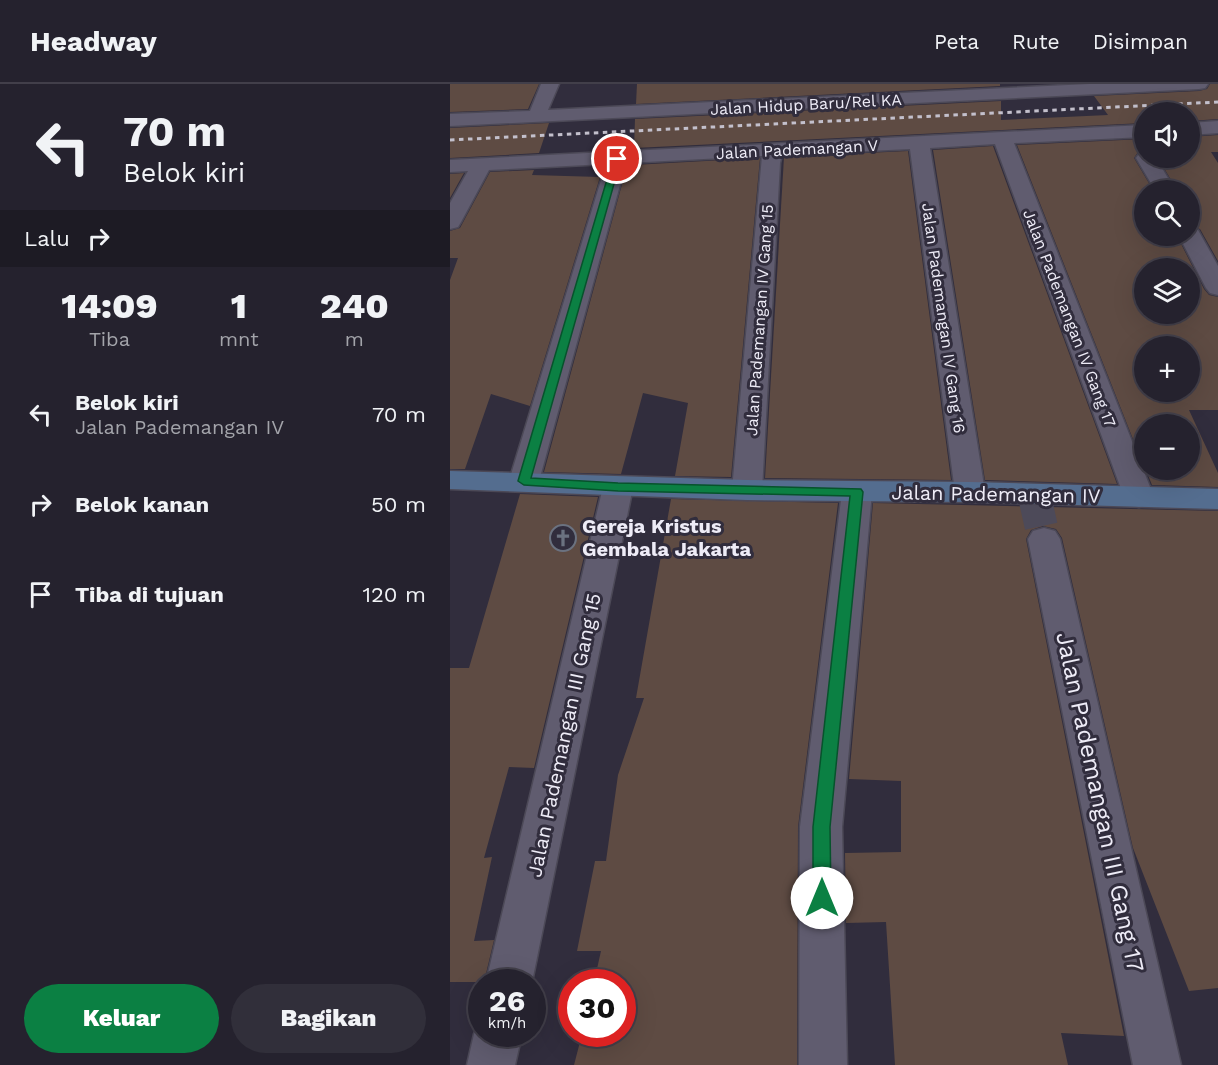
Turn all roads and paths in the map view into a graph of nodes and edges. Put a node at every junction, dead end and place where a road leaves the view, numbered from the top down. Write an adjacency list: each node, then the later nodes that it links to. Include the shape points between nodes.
1 (550, 84): 8 (street)
2 (885, 84): 6 (street)
3 (1198, 84): 4 (street, Jalan Hidup Baru/Rel KA)
4 (1016, 88): 6 (street, Jalan Hidup Baru/Rel KA)
5 (689, 93): 7 (street)
6 (895, 100): 7 (street, Jalan Hidup Baru/Rel KA)
7 (682, 110): 8 (street, Jalan Hidup Baru/Rel KA)
8 (537, 115): 9 (street, Jalan Hidup Baru/Rel KA)
9 (450, 120)
10 (1218, 127): 11 (street)
11 (1200, 128)
12 (1134, 132): 13 (street, Jalan Pademangan V)
13 (1002, 138): 14 (street, Jalan Pademangan V); 28 (street, Jalan Pademangan IV Gang 17)
14 (920, 143): 15 (street, Jalan Pademangan V); 27 (street, Jalan Pademangan IV Gang 16)
15 (774, 150): 16 (street, Jalan Pademangan V); 25 (street, Jalan Pademangan IV Gang 15)
16 (617, 159): 17 (street, Jalan Pademangan V); 23 (street)
17 (482, 164): 18 (street, Jalan Pademangan V); 19 (street)
18 (450, 166)
19 (450, 222)
20 (1196, 246): 21 (street)
21 (1218, 288)
22 (450, 480): 23 (street, Jalan Pademangan IV)
23 (524, 481): 24 (street, Jalan Pademangan IV)
24 (618, 487): 25 (street, Jalan Pademangan IV); 31 (street, Jalan Pademangan III Gang 15)
25 (747, 490): 26 (street, Jalan Pademangan IV)
26 (857, 492): 27 (street, Jalan Pademangan IV); 34 (street, via 821,827)
27 (970, 492): 28 (street, Jalan Pademangan IV)
28 (1139, 497): 29 (street, Jalan Pademangan IV)
29 (1218, 499)
30 (1044, 539): 35 (street, Jalan Pademangan III Gang 17)
31 (512, 969)
32 (495, 1047): 33 (street)
33 (491, 1065)
34 (823, 1065)
35 (1157, 1065)

